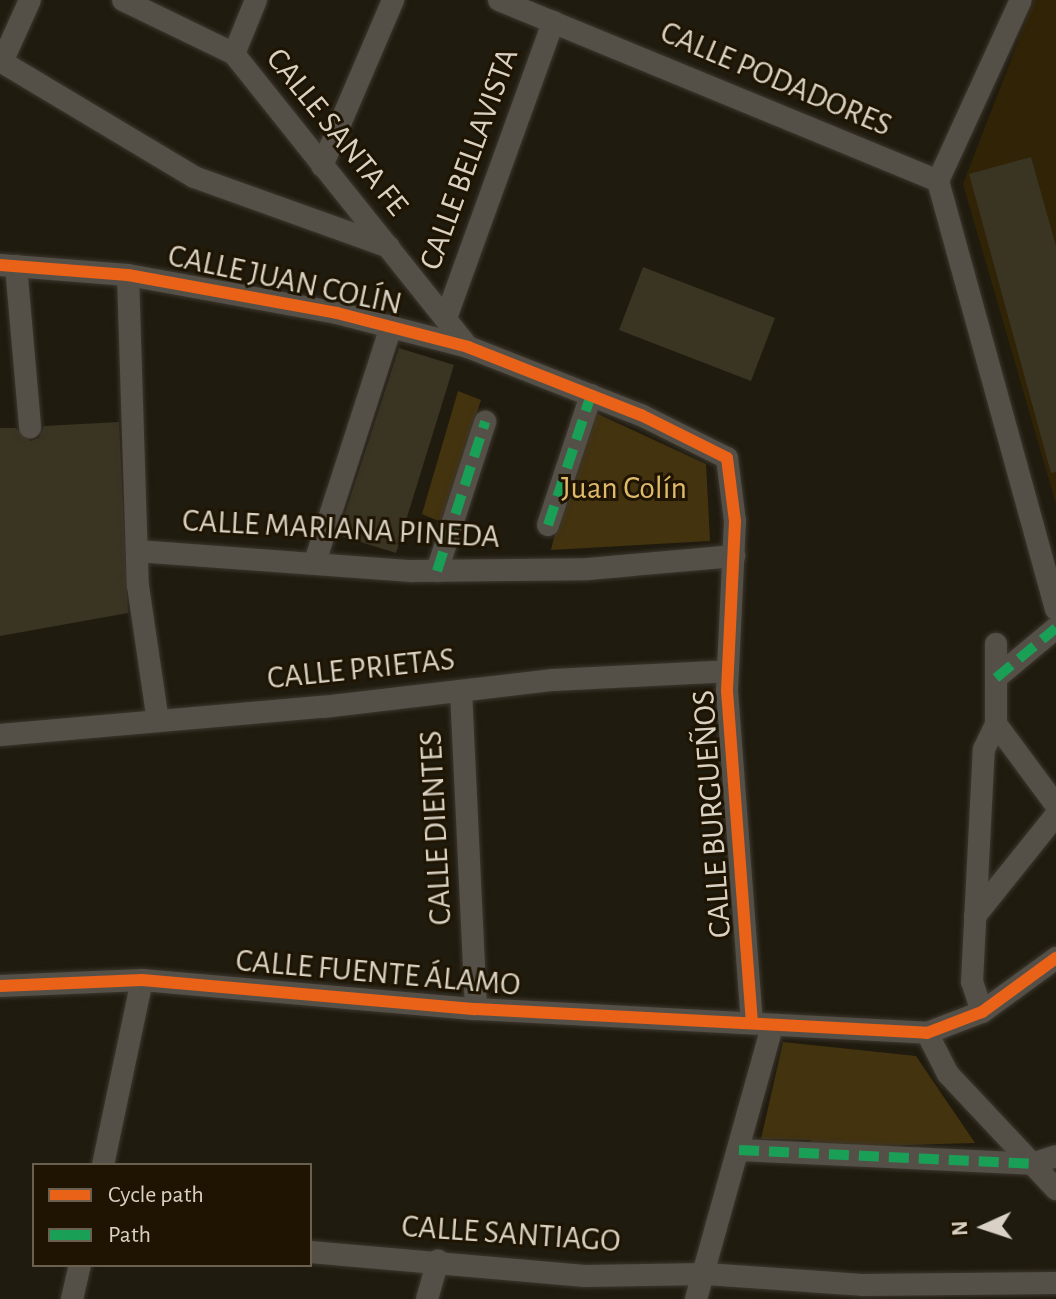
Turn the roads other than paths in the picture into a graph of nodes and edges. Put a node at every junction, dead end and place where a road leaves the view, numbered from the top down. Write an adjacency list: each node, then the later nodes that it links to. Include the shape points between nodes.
1 (30, 0): 9 (street)
2 (123, 0): 8 (street, CALLE SANTA FE)
3 (256, 0): 8 (street)
4 (393, 0): 10 (street)
5 (499, 0): 7 (street, CALLE PODADORES)
6 (1021, 0): 11 (street)
7 (553, 22): 11 (street, CALLE PODADORES); 15 (street, CALLE BELLAVISTA)
8 (234, 54): 10 (street, CALLE SANTA FE)
9 (1, 64): 12 (street, via 194,177)
10 (322, 166): 12 (street, CALLE SANTA FE)
11 (938, 181): 27 (street)
12 (389, 247): 15 (street, CALLE SANTA FE)
13 (8, 266): 14 (street, CALLE JUAN COLÍN); 20 (street)
14 (128, 275): 16 (street, CALLE JUAN COLÍN); 23 (street)
15 (446, 318): 17 (street, CALLE SANTA FE)
16 (391, 327): 17 (street, CALLE JUAN COLÍN); 25 (street)
17 (468, 347): 18 (street, CALLE JUAN COLÍN)
18 (591, 395): 21 (street, CALLE JUAN COLÍN); 22 (street)
19 (485, 422): 26 (street)
20 (30, 427)
21 (727, 458): 24 (street, CALLE BURGUEÑOS)
22 (548, 525)
23 (137, 551): 25 (street, CALLE MARIANA PINEDA); 33 (street)
24 (734, 556): 26 (street, CALLE MARIANA PINEDA, via 588,569); 30 (street, CALLE BURGUEÑOS)
25 (315, 562): 26 (street, CALLE MARIANA PINEDA)
26 (437, 571)
27 (1056, 609)
28 (1056, 628): 31 (street)
29 (996, 644): 31 (street)
30 (728, 671): 32 (street, CALLE PRIETAS, via 553,680); 44 (street, CALLE BURGUEÑOS)
31 (996, 678): 34 (street)
32 (461, 691): 33 (street, CALLE PRIETAS); 42 (street, CALLE DIENTES)
33 (158, 721): 35 (street, CALLE PRIETAS)
34 (996, 724): 36 (street); 38 (street, via 984,749)
35 (0, 735)
36 (1056, 805)
37 (1056, 815): 38 (street)
38 (975, 916): 43 (street, via 972,982)
39 (1056, 958): 43 (street)
40 (142, 980): 41 (street, CALLE FUENTE ÁLAMO); 42 (street, CALLE FUENTE ÁLAMO); 48 (street)
41 (0, 986)
42 (476, 1009): 44 (street, CALLE FUENTE ÁLAMO)
43 (982, 1012): 45 (street)
44 (762, 1024): 45 (street, CALLE FUENTE ÁLAMO); 46 (street, CALLE BURGUEÑOS)
45 (927, 1033): 49 (street, via 948,1074)
46 (739, 1150): 49 (street); 54 (street, CALLE BURGUEÑOS)
47 (1056, 1156): 49 (street)
48 (103, 1163)
49 (1032, 1164): 50 (street)
50 (1056, 1189)
51 (312, 1252): 52 (street, CALLE SANTIAGO)
52 (438, 1261): 54 (street, CALLE SANTIAGO, via 585,1276); 57 (street)
53 (80, 1267): 56 (street)
54 (706, 1274): 55 (street, CALLE SANTIAGO, via 862,1285); 58 (street, CALLE BURGUEÑOS)
55 (1056, 1283)
56 (72, 1299)
57 (427, 1299)
58 (696, 1299)

